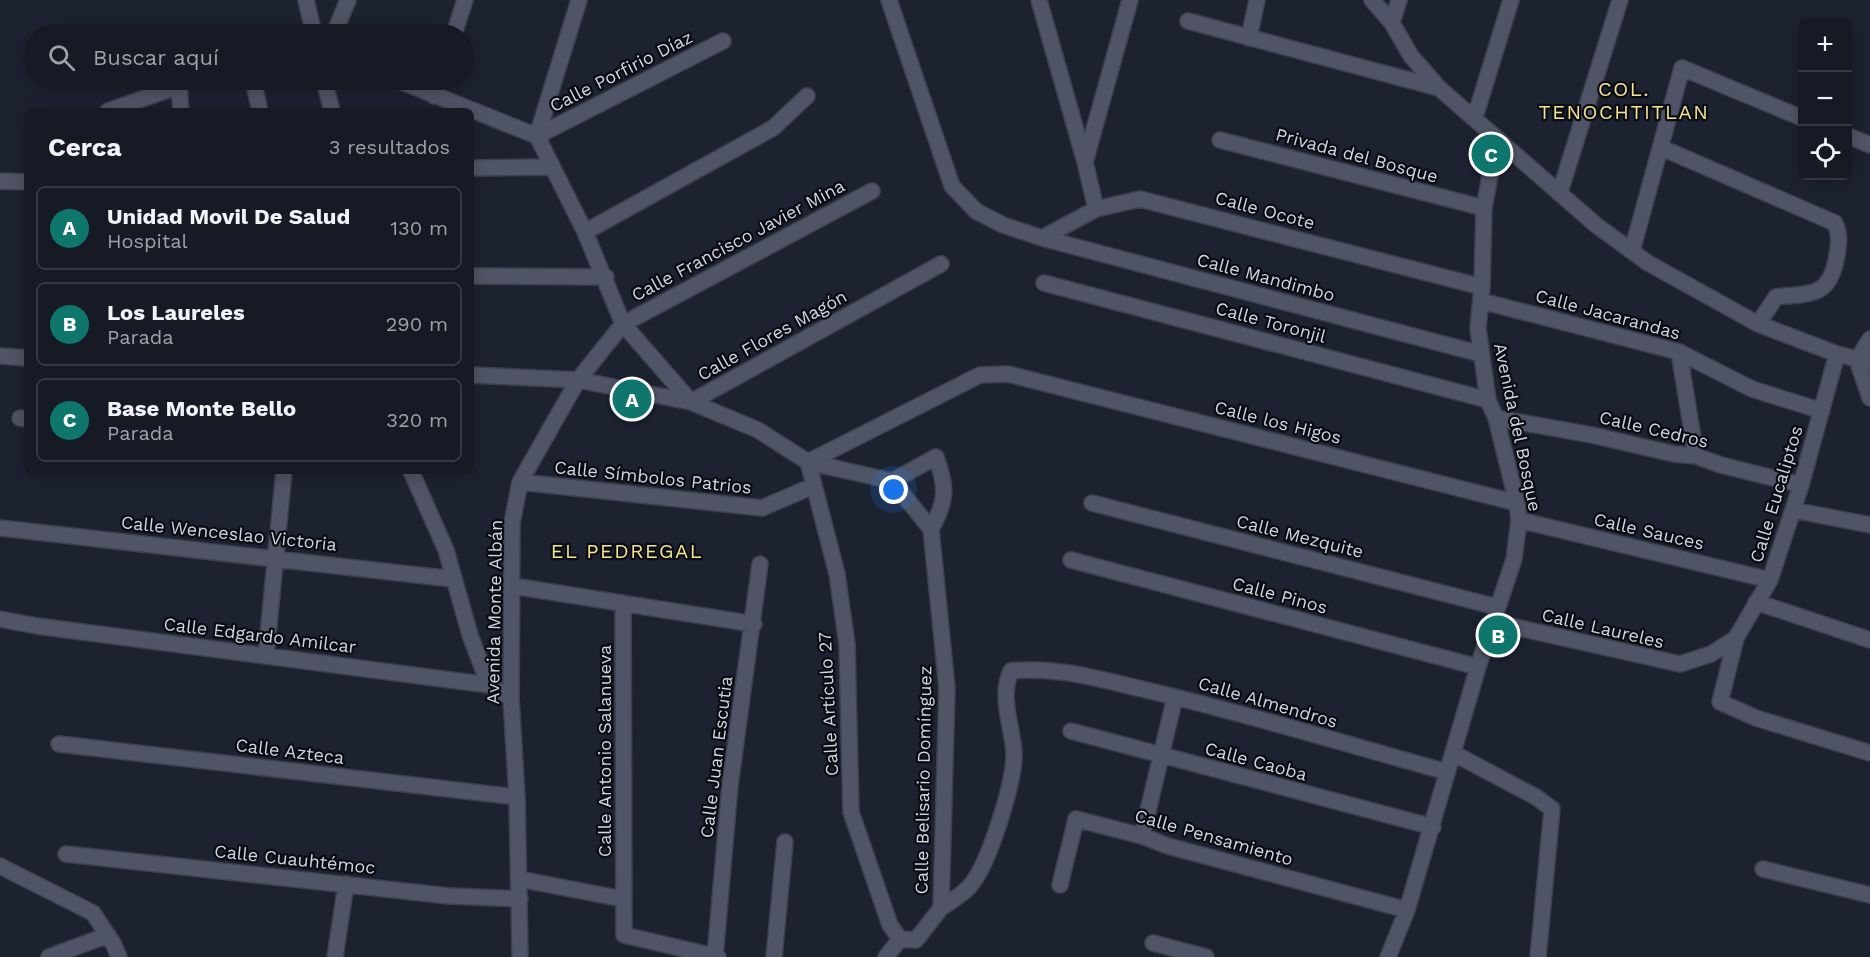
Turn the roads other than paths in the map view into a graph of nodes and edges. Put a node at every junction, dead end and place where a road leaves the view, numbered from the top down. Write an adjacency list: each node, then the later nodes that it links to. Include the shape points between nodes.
1 (306, 0): 15 (street)
2 (348, 0): 16 (street)
3 (465, 0): 17 (street)
4 (579, 0): 37 (street)
5 (889, 0): 53 (street, Calle Mandimbo, via 952,186 976,211)
6 (1039, 0): 43 (street)
7 (1130, 0): 43 (street)
8 (1257, 0): 18 (street)
9 (1372, 0): 14 (street)
10 (1399, 0): 14 (street)
11 (1511, 0): 36 (street)
12 (1620, 0): 49 (street)
13 (1188, 21): 18 (street)
14 (1392, 23): 20 (street, via 1411,56)
15 (312, 24)
16 (338, 24)
17 (457, 24)
18 (1249, 39): 20 (street)
19 (723, 41): 37 (street, Calle Porfirio Díaz)
20 (1439, 88): 36 (street)
21 (168, 90): 29 (street)
22 (179, 90): 30 (street)
23 (255, 90): 31 (street)
24 (327, 90): 32 (street)
25 (420, 90): 27 (street)
26 (436, 90): 27 (street)
27 (434, 96): 33 (street)
28 (807, 96): 52 (street, via 773,128)
29 (117, 108)
30 (182, 108)
31 (259, 108)
32 (331, 108)
33 (465, 108)
34 (1798, 111): 42 (street, via 1682,68)
35 (474, 112): 37 (street)
36 (1475, 117): 38 (street)
37 (537, 136): 44 (street)
38 (1497, 138): 49 (street); 50 (street, Avenida del Bosque)
39 (1852, 138): 41 (street)
40 (1220, 140): 50 (street, Privada del Bosque)
41 (1870, 145)
42 (1662, 148): 54 (street); 61 (street, via 1836,223 1840,235 1833,277 1817,292 1776,297)
43 (1085, 162): 51 (street)
44 (551, 167): 45 (street); 52 (street)
45 (474, 168)
46 (0, 181): 47 (street)
47 (24, 182)
48 (872, 191): 60 (street, Calle Francisco Javier Mina)
49 (1560, 192): 54 (street)
50 (1484, 208): 59 (street, Avenida del Bosque)
51 (1096, 209): 53 (street, Calle Ocote); 59 (street, Calle Ocote, via 1140,199 1158,201)
52 (585, 232): 57 (street)
53 (1042, 238): 64 (street, Calle Mandimbo)
54 (1632, 251): 61 (street)
55 (941, 264): 73 (street, Calle Flores Magón)
56 (474, 276): 57 (street)
57 (606, 277): 60 (street)
58 (1044, 283): 72 (street, Calle Toronjil)
59 (1482, 294): 63 (street, Calle Jacarandas); 64 (street, Avenida del Bosque, via 1478,328)
60 (623, 324): 70 (street, Avenida Monte Albán); 73 (street)
61 (1758, 324): 65 (street)
62 (1870, 339): 68 (street)
63 (1679, 352): 74 (street, Calle Jacarandas, via 1752,389); 76 (street)
64 (1481, 354): 72 (street, Avenida del Bosque)
65 (1837, 354): 68 (street); 74 (street, Calle Eucaliptos)
66 (0, 356): 67 (street)
67 (24, 358)
68 (1864, 361): 71 (street)
69 (474, 375): 70 (street, Calle Flores Magón)
70 (578, 380): 73 (street, Calle Flores Magón); 81 (street, Avenida Monte Albán)
71 (1870, 398)
72 (1488, 400): 75 (street, Avenida del Bosque)
73 (691, 402): 77 (street, via 758,430)
74 (1822, 411): 82 (street, Calle Eucaliptos)
75 (1496, 418): 76 (street, Calle Cedros); 85 (street, Avenida del Bosque)
76 (1696, 456): 82 (street, Calle Cedros)
77 (808, 462): 80 (street); 83 (street, Calle Artículo 27); 85 (street, Calle los Higos, via 980,375 1008,374)
78 (284, 474): 91 (street)
79 (412, 474): 94 (street, via 446,550)
80 (892, 481): 90 (street); 90 (street, via 936,458 945,482 942,510)
81 (520, 482): 83 (street, Calle Símbolos Patrios, via 762,508); 96 (street, Avenida Monte Albán, via 512,523)
82 (1801, 485): 86 (street, Calle Eucaliptos)
83 (813, 486): 131 (street, Calle Artículo 27, via 837,574 847,644 852,812 890,925)
84 (1092, 503): 99 (street, Calle Mezquite)
85 (1517, 503): 87 (street, Avenida del Bosque)
86 (1793, 510): 88 (street); 95 (street, Calle Eucaliptos)
87 (1519, 520): 95 (street, Calle Sauces); 99 (street, Avenida del Bosque, via 1514,559)
88 (1870, 525)
89 (0, 528): 91 (street, Calle Wenceslao Victoria)
90 (931, 529): 128 (street, Calle Belisario Domínguez, via 947,688)
91 (275, 557): 94 (street, Calle Wenceslao Victoria); 104 (street)
92 (1071, 560): 105 (street, Calle Pinos)
93 (760, 564): 101 (street, Calle Juan Escutia)
94 (453, 579): 106 (street)
95 (1770, 580): 97 (street, Calle Eucaliptos)
96 (513, 586): 98 (street); 108 (street, Avenida Monte Albán)
97 (1756, 602): 102 (street, Calle Eucaliptos); 103 (street)
98 (623, 603): 101 (street); 127 (street, Calle Antonio Salanueva)
99 (1495, 615): 102 (street, Calle Laureles, via 1680,664 1711,654); 105 (street, Avenida del Bosque)
100 (0, 619): 104 (street, Calle Edgardo Amilcar)
101 (754, 624): 137 (street, Calle Juan Escutia, via 730,786)
102 (1736, 638): 112 (street, via 1720,702 1756,718)
103 (1870, 640)
104 (266, 655): 106 (street, Calle Edgardo Amilcar)
105 (1478, 667): 111 (street, Avenida del Bosque)
106 (489, 685): 108 (street, Calle Edgardo Amilcar)
107 (1175, 697): 113 (street); 114 (street, Calle Almendros); 128 (street, Calle Almendros, via 1078,674 1011,671 1005,684 1014,753 1009,787 983,868 970,887)
108 (511, 698): 115 (street, Avenida Monte Albán)
109 (1071, 731): 113 (street, Calle Caoba)
110 (59, 744): 115 (street, Calle Azteca)
111 (1453, 753): 114 (street, Avenida del Bosque); 142 (street, via 1536,796 1552,809)
112 (1870, 753)
113 (1160, 756): 116 (street, Calle Caoba); 117 (street)
114 (1447, 772): 116 (street, Avenida del Bosque)
115 (517, 797): 122 (street, Avenida Monte Albán)
116 (1433, 826): 129 (street, Avenida del Bosque)
117 (1142, 836): 124 (street, Calle Pensamiento, via 1076,819); 129 (street, Calle Pensamiento)
118 (785, 842): 138 (street)
119 (66, 854): 123 (street, Calle Cuauhtémoc)
120 (0, 866): 130 (street, via 93,914)
121 (1763, 869): 125 (street)
122 (519, 879): 126 (street, Avenida Monte Albán); 127 (street)
123 (346, 884): 126 (street, Calle Cuauhtémoc, via 449,896); 135 (street)
124 (1060, 885)
125 (1870, 895)
126 (520, 898): 136 (street, Avenida Monte Albán)
127 (623, 899): 137 (street, Calle Antonio Salanueva, via 624,935)
128 (941, 908): 131 (street, Calle Belisario Domínguez, via 916,940)
129 (1407, 910): 141 (street, Avenida del Bosque)
130 (108, 935): 133 (street); 134 (street)
131 (900, 939): 139 (street)
132 (1153, 943): 140 (street)
133 (50, 957)
134 (118, 957)
135 (335, 957)
136 (520, 957)
137 (716, 957)
138 (774, 957)
139 (886, 957)
140 (1206, 957)
141 (1388, 957)
142 (1538, 957)

